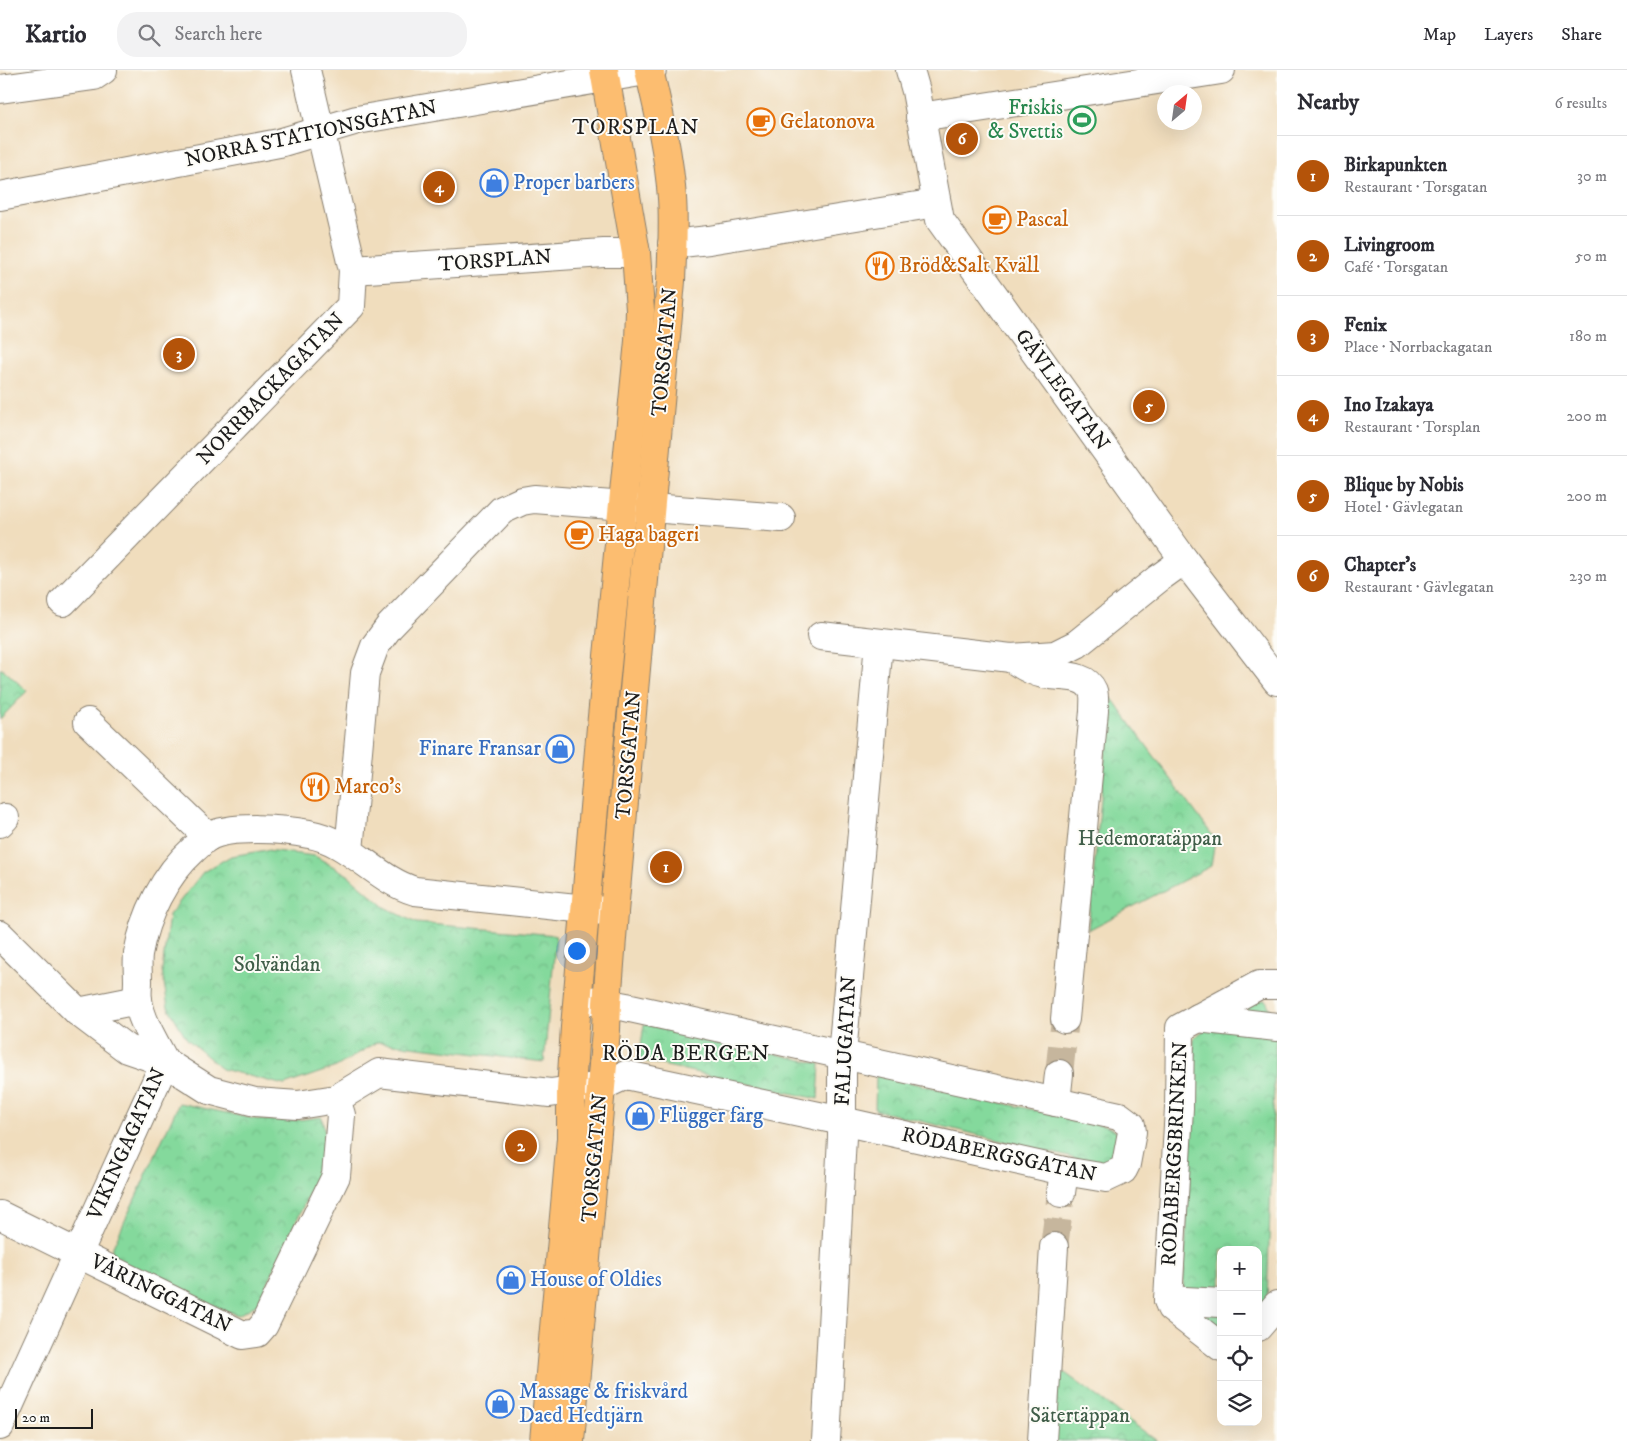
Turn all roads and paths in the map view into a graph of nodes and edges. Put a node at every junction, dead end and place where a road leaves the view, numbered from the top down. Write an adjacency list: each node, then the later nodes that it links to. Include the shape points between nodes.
1 (103, 70): 7 (street, via 94,76)
2 (306, 70): 9 (street, NORRBACKAGATAN)
3 (650, 70): 6 (street, NORRA STATIONSGATAN); 12 (main road, TORSGATAN, via 672,197)
4 (910, 70): 8 (street, GÄVLEGATAN)
5 (1221, 70): 8 (street)
6 (605, 74): 9 (street, NORRA STATIONSGATAN, via 357,120); 13 (main road, TORSGATAN)
7 (0, 89)
8 (920, 117): 11 (street, GÄVLEGATAN)
9 (320, 131): 10 (street, NORRA STATIONSGATAN, via 280,144); 14 (street, NORRBACKAGATAN)
10 (0, 196)
11 (936, 203): 12 (street); 18 (street, GÄVLEGATAN, via 940,220)
12 (672, 244): 16 (main road, TORSGATAN)
13 (636, 253): 14 (street, TORSPLAN); 15 (main road, TORSGATAN, via 639,341)
14 (353, 270): 19 (street, NORRBACKAGATAN, via 351,306)
15 (622, 506): 16 (street); 26 (street, via 534,499 502,510 381,636 365,673); 27 (main road, TORSGATAN)
16 (651, 508): 17 (street); 28 (main road, TORSGATAN)
17 (780, 518)
18 (1184, 560): 22 (street, via 1077,644 1055,655); 23 (street, GÄVLEGATAN)
19 (63, 602)
20 (821, 636): 21 (street)
21 (879, 643): 22 (street); 38 (street, FALUGATAN)
22 (1011, 658): 36 (street, via 1043,674 1077,678 1094,692)
23 (1277, 681)
24 (88, 722): 25 (street)
25 (208, 837): 26 (street, VIKINGAGATAN, via 227,831 250,830 310,834 332,840); 32 (street, VIKINGAGATAN, via 171,874 148,915 138,956)
26 (349, 851): 27 (street, via 402,887)
27 (585, 909): 28 (street); 31 (main road, TORSGATAN)
28 (614, 912): 33 (main road, TORSGATAN)
29 (0, 935): 34 (street)
30 (1277, 985): 35 (street, RÖDABERGSBRINKEN, via 1259,985)
31 (578, 998): 33 (street, RÖDABERGSGATAN); 42 (main road, TORSGATAN)
32 (138, 1000): 34 (street); 39 (street, VIKINGAGATAN, via 150,1035)
33 (607, 1003): 38 (street, RÖDABERGSGATAN); 41 (main road, TORSGATAN)
34 (78, 1012): 39 (street, via 127,1049)
35 (1198, 1018): 37 (street, RÖDABERGSBRINKEN); 49 (street, RÖDABERGSBRINKEN, via 1180,1028 1179,1108)
36 (1065, 1019)
37 (1277, 1027)
38 (842, 1055): 44 (street, RÖDABERGSGATAN); 45 (street, FALUGATAN)
39 (165, 1062): 43 (street, via 209,1090 255,1102 298,1105); 48 (street, VIKINGAGATAN)
40 (1059, 1074): 44 (street)
41 (602, 1086): 42 (street, RÖDABERGSGATAN); 45 (street, RÖDABERGSGATAN, via 626,1075); 57 (main road, TORSGATAN)
42 (571, 1091): 43 (street, RÖDABERGSGATAN, via 550,1094 379,1073); 56 (main road, TORSGATAN, via 571,1138)
43 (336, 1099): 48 (street, VÄRINGGATAN, via 341,1115 336,1176 264,1325 257,1333 243,1334)
44 (1056, 1102): 45 (street, RÖDABERGSGATAN, via 1119,1116 1131,1125 1123,1170 1106,1178 1062,1182)
45 (842, 1121): 58 (street, FALUGATAN)
46 (0, 1215): 48 (street, VÄRINGGATAN)
47 (1054, 1247): 59 (street)
48 (79, 1255): 55 (street, VIKINGAGATAN)
49 (1168, 1300): 50 (street); 54 (street, via 1171,1308)
50 (1217, 1303)
51 (1262, 1305): 52 (street)
52 (1277, 1305): 53 (street)
53 (1262, 1322)
54 (1217, 1344)
55 (0, 1426)
56 (544, 1441)
57 (570, 1441)
58 (826, 1441)
59 (1042, 1441)

